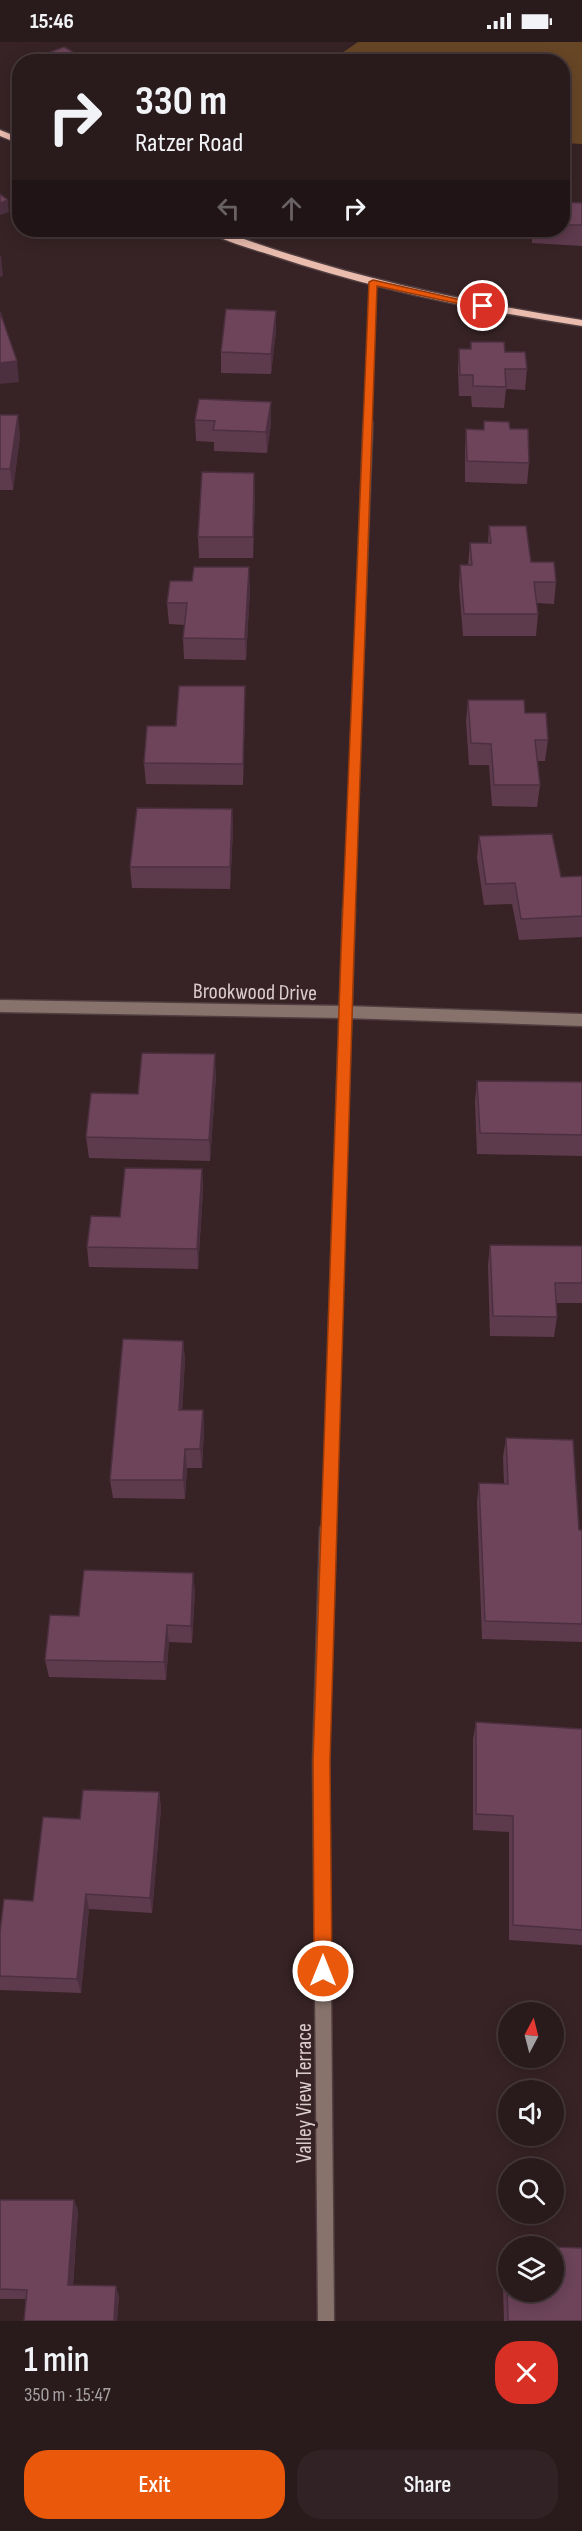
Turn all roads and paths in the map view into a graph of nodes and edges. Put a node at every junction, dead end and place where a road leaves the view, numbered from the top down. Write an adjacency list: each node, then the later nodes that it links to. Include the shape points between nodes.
1 (231, 237): 2 (main road, via 301,263)
2 (373, 282): 3 (main road, via 464,303); 5 (street, Valley View Terrace)
3 (582, 322)
4 (0, 1006): 5 (street, Brookwood Drive)
5 (345, 1012): 6 (street, Brookwood Drive); 7 (street, Valley View Terrace, via 321,1761)
6 (582, 1020)
7 (326, 2321)

